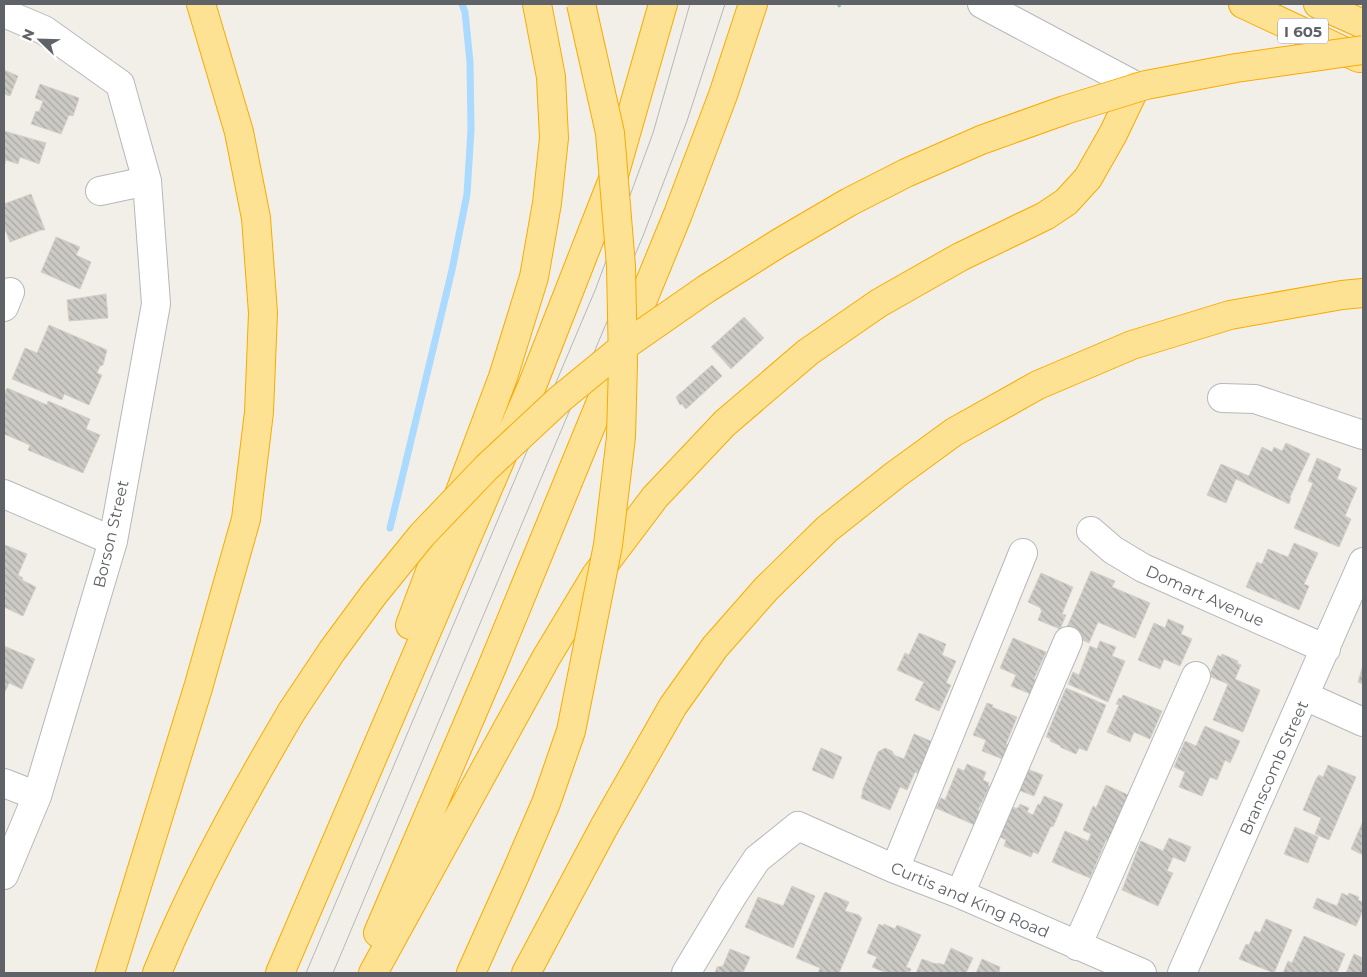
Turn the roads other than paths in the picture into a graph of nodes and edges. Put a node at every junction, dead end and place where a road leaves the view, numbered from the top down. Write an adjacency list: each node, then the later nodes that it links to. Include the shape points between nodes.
1 (201, 4): 38 (highway, via 239,132 256,218 262,313 259,412 246,518 198,688)
2 (538, 4): 37 (highway, via 551,78 554,138 548,203 534,277 503,377)
3 (581, 4): 42 (highway, bridge, via 610,133 622,266 621,437 608,545 571,731 546,803)
4 (652, 4): 15 (highway)
5 (663, 4): 15 (highway)
6 (753, 4): 40 (highway, via 678,214 492,667)
7 (982, 4): 14 (street)
8 (1243, 4): 13 (highway, I 605)
9 (1318, 4): 11 (highway)
10 (4, 13): 16 (street, via 44,30 120,84)
11 (1363, 24)
12 (1363, 50): 39 (highway, bridge, via 1146,85 981,140 849,202 706,289 627,344 560,399 486,468 422,535 374,594 292,711 248,786 202,874)
13 (1363, 59)
14 (1136, 86): 41 (highway, via 1088,178 1066,202 879,303 808,352 725,423 655,497 596,575 546,658)
15 (613, 179): 37 (highway, via 532,386)
16 (147, 181): 17 (street); 23 (street, Borson Street, via 156,304)
17 (100, 191)
18 (1352, 294): 43 (highway, via 1230,316 1132,345 1038,385 954,432 827,529 766,589 715,647 673,706)
19 (1222, 398): 20 (street, via 1256,399)
20 (1363, 435)
21 (4, 494): 23 (street)
22 (1091, 532): 27 (street, Domart Avenue, via 1143,568)
23 (113, 541): 32 (street, Borson Street)
24 (1023, 553): 33 (street)
25 (1363, 562): 27 (street, Branscomb Street)
26 (1068, 641): 35 (street)
27 (1326, 649): 29 (street, Branscomb Street)
28 (1196, 676): 36 (street)
29 (1305, 696): 30 (street); 46 (street, Branscomb Street)
30 (1363, 722)
31 (4, 783): 32 (street)
32 (37, 796): 34 (street, Borson Street)
33 (895, 869): 35 (street, Curtis and King Road); 44 (street, Curtis and King Road, via 798,826 757,859)
34 (4, 875)
35 (960, 894): 36 (street, Curtis and King Road)
36 (1077, 946): 45 (street, Curtis and King Road)
37 (280, 972)
38 (110, 973)
39 (157, 973)
40 (361, 973)
41 (373, 973)
42 (471, 973)
43 (526, 973)
44 (686, 973)
45 (1142, 973)
46 (1182, 973)

